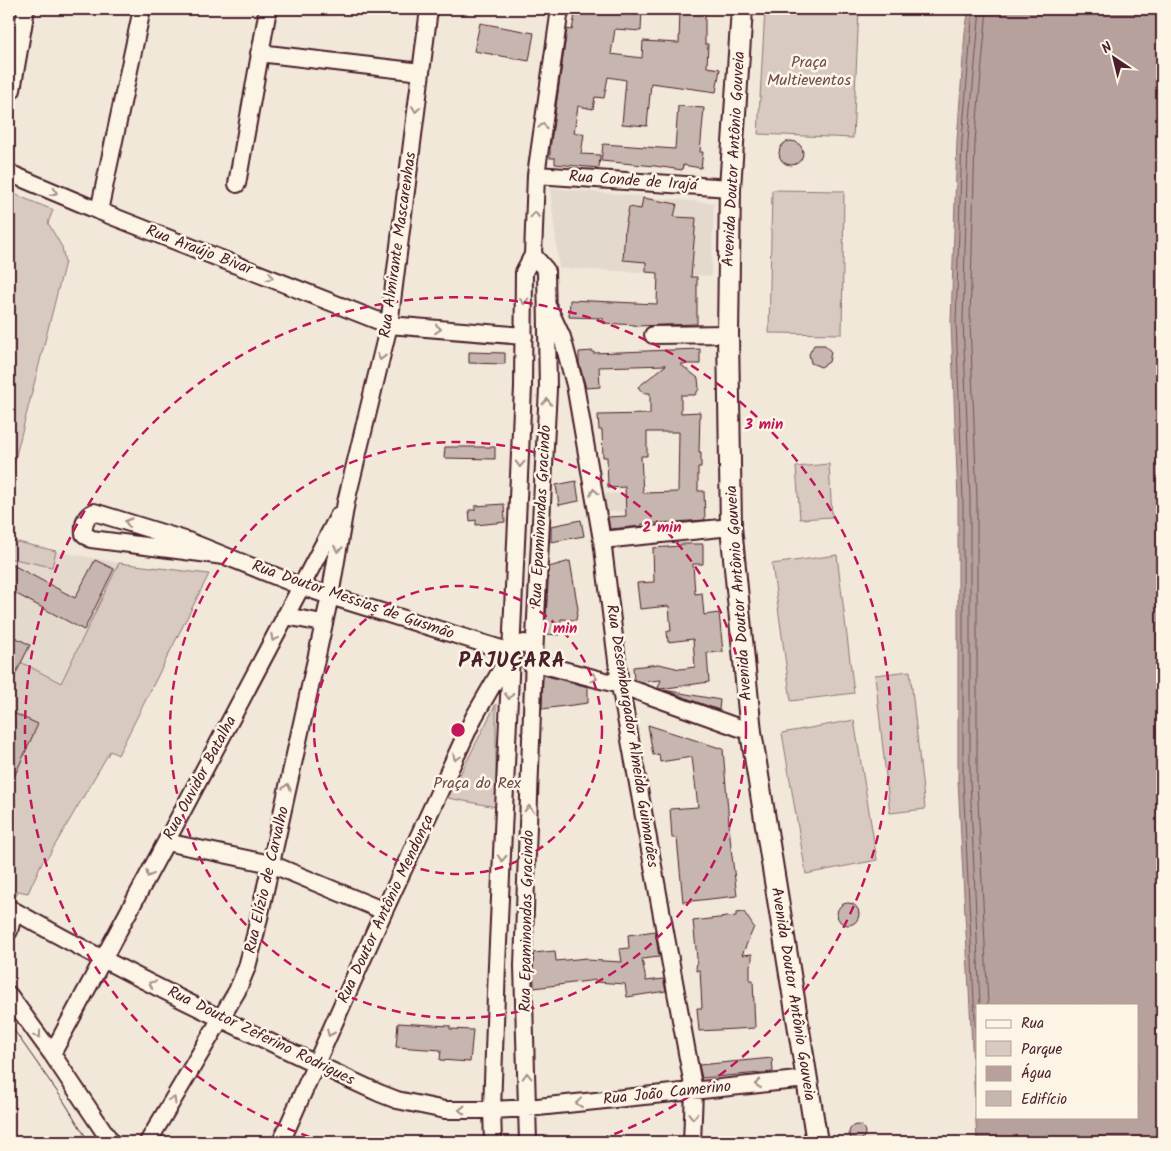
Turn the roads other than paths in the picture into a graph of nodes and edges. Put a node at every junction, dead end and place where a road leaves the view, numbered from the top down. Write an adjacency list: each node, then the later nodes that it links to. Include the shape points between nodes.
1 (26, 9): 9 (street)
2 (142, 9): 14 (street)
3 (268, 9): 7 (street)
4 (428, 9): 8 (street, Rua Almirante Mascarenhas)
5 (560, 9): 11 (street, Rua Epaminondas Gracindo, one-way to 5)
6 (742, 9): 13 (main road, Avenida Doutor Antônio Gouveia)
7 (259, 53): 8 (street); 12 (street)
8 (421, 72): 17 (street, Rua Almirante Mascarenhas, one-way to 17)
9 (12, 90)
10 (9, 173): 14 (street, Rua Araújo Bivar, one-way to 14)
11 (536, 175): 13 (street, Rua Conde de Irajá); 15 (street, Rua Epaminondas Gracindo, one-way to 11)
12 (237, 184)
13 (730, 188): 18 (main road, Avenida Doutor Antônio Gouveia)
14 (99, 211): 17 (street, Rua Araújo Bivar, one-way to 17)
15 (533, 255): 16 (street, Rua Epaminondas Gracindo, via 546,270); 20 (street, Rua Epaminondas Gracindo, one-way to 20, via 524,272)
16 (547, 304): 24 (street, Rua Desembargador Almeida Guimarães, one-way to 16, via 569,359); 30 (street, Rua Epaminondas Gracindo, one-way to 16, via 548,389)
17 (389, 325): 20 (street, Rua Araújo Bivar, one-way to 20); 21 (street, Rua Almirante Mascarenhas, one-way to 21)
18 (728, 334): 19 (street); 22 (main road, Avenida Doutor Antônio Gouveia)
19 (653, 335)
20 (524, 336): 29 (street, Rua Epaminondas Gracindo, one-way to 29)
21 (346, 502): 25 (street, Rua Ouvidor Batalha); 26 (street, Rua Almirante Mascarenhas, one-way to 26)
22 (731, 527): 24 (street); 32 (main road, Avenida Doutor Antônio Gouveia)
23 (157, 540): 25 (street, Rua Doutor Messias de Gusmão, via 224,556)
24 (602, 540): 31 (street, Rua Desembargador Almeida Guimarães)
25 (300, 586): 26 (street, Rua Doutor Messias de Gusmão); 27 (street, Rua Ouvidor Batalha)
26 (330, 596): 28 (street, Rua Elízio de Carvalho); 29 (street, Rua Doutor Messias de Gusmão)
27 (285, 616): 28 (street); 33 (street, Rua Ouvidor Batalha, one-way to 33)
28 (323, 623): 34 (street, Rua Elízio de Carvalho, one-way to 28)
29 (511, 652): 30 (street, via 514,662 520,666 529,664); 36 (street, Rua Doutor Antônio Mendonça, one-way to 36, via 474,717); 39 (street, Rua Epaminondas Gracindo, one-way to 39)
30 (534, 656): 31 (street, one-way to 31, via 544,665); 40 (street, Rua Epaminondas Gracindo, one-way to 30)
31 (620, 685): 32 (street); 46 (street, Rua Desembargador Almeida Guimarães)
32 (751, 732): 45 (main road, Avenida Doutor Antônio Gouveia)
33 (166, 842): 34 (street); 38 (street, Rua Ouvidor Batalha, one-way to 38)
34 (271, 864): 36 (street); 42 (street, Rua Elízio de Carvalho, via 247,967)
35 (11, 910): 37 (street); 38 (street, Rua Doutor Zeferino Rodrigues)
36 (384, 911): 44 (street, Rua Doutor Antônio Mendonça, one-way to 44)
37 (9, 931)
38 (102, 959): 42 (street, Rua Doutor Zeferino Rodrigues, one-way to 38); 43 (street, Rua Ouvidor Batalha)
39 (497, 965): 40 (street); 48 (street, Rua Epaminondas Gracindo)
40 (523, 966): 47 (street, Rua Epaminondas Gracindo, one-way to 40)
41 (9, 995): 43 (street, one-way to 43)
42 (222, 1019): 44 (street, Rua Doutor Zeferino Rodrigues); 50 (street, Rua Elízio de Carvalho, one-way to 42)
43 (52, 1054): 49 (street)
44 (316, 1064): 48 (street, Rua Doutor Zeferino Rodrigues, one-way to 44, via 446,1110 397,1100); 51 (street, Rua Doutor Antônio Mendonça)
45 (807, 1079): 46 (street, Rua João Camerino, one-way to 46); 55 (main road, Avenida Doutor Antônio Gouveia)
46 (694, 1090): 47 (street, Rua João Camerino, one-way to 47); 54 (street, Rua Desembargador Almeida Guimarães, one-way to 54)
47 (528, 1108): 48 (street, Rua Doutor Zeferino Rodrigues); 53 (street, Rua Epaminondas Gracindo)
48 (492, 1110): 52 (street, Rua Epaminondas Gracindo)
49 (111, 1142)
50 (148, 1142)
51 (281, 1142)
52 (493, 1142)
53 (528, 1142)
54 (692, 1142)
55 (817, 1142)

